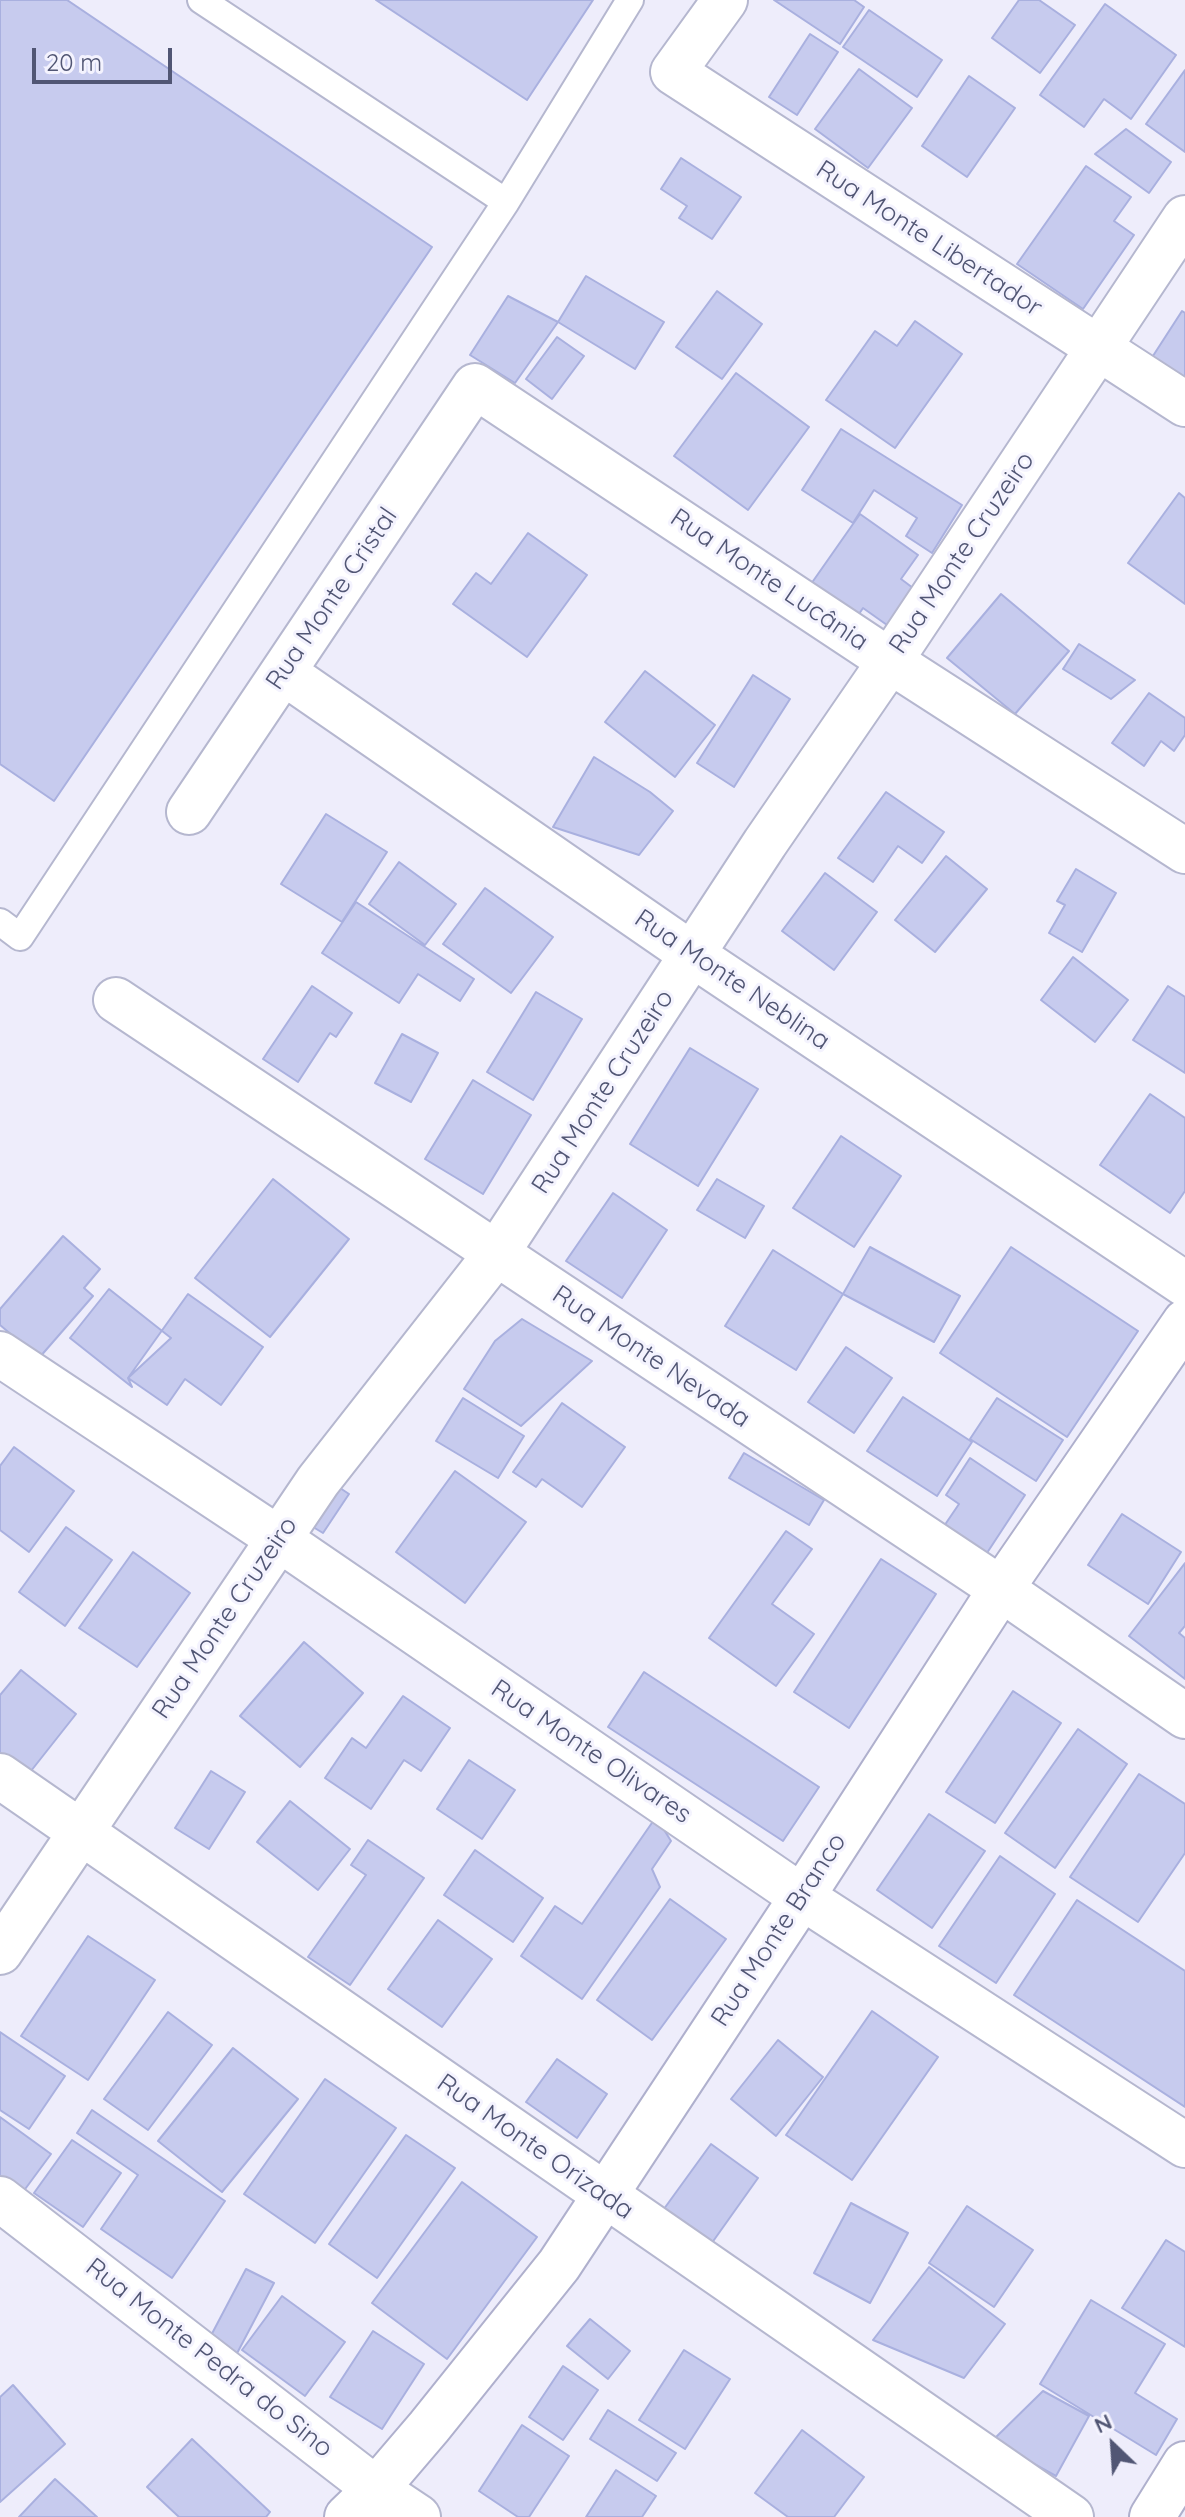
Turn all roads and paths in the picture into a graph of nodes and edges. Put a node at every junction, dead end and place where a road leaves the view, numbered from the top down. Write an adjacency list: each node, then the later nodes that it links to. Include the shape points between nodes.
1 (201, 0): 4 (lane)
2 (630, 0): 4 (lane)
3 (725, 0): 6 (street, Rua Monte Libertador, via 673,72)
4 (506, 202): 13 (lane, via 20,937)
5 (1185, 218): 6 (street, Rua Monte Cruzeiro)
6 (1099, 350): 8 (street, Rua Monte Libertador); 9 (street, Rua Monte Cruzeiro)
7 (475, 386): 9 (street, Rua Monte Lucânia); 10 (street, Rua Monte Cristal)
8 (1185, 404)
9 (890, 661): 12 (street, Rua Monte Lucânia); 14 (street, Rua Monte Cruzeiro)
10 (283, 672): 11 (street, Rua Monte Cristal); 14 (street, Rua Monte Neblina)
11 (189, 812)
12 (1185, 851)
13 (0, 922)
14 (693, 955): 16 (street, Rua Monte Cruzeiro); 17 (street, Rua Monte Neblina)
15 (116, 1000): 16 (street, Rua Monte Nevada)
16 (496, 1254): 20 (street, Rua Monte Cruzeiro, via 318,1481); 21 (street, Rua Monte Nevada)
17 (1185, 1284)
18 (1185, 1322): 21 (street, Rua Monte Branco)
19 (0, 1354): 20 (street, Rua Monte Olivares)
20 (279, 1539): 24 (street, Rua Monte Cruzeiro); 25 (street, Rua Monte Olivares)
21 (1001, 1589): 22 (street, Rua Monte Nevada); 25 (street, Rua Monte Branco)
22 (1185, 1716)
23 (0, 1776): 24 (street, Rua Monte Orizada)
24 (82, 1832): 26 (street, Rua Monte Cruzeiro); 28 (street, Rua Monte Orizada)
25 (802, 1897): 27 (street, Rua Monte Olivares); 28 (street, Rua Monte Branco)
26 (0, 1952)
27 (1185, 2145)
28 (603, 2195): 31 (street, Rua Monte Branco, via 559,2265); 33 (street, Rua Monte Orizada)
29 (8, 2217): 31 (street, Rua Monte Pedra do Sino)
30 (1185, 2464): 34 (street)
31 (361, 2503): 32 (street, Rua Monte Pedra do Sino)
32 (418, 2517)
33 (1071, 2517)
34 (1152, 2517)

